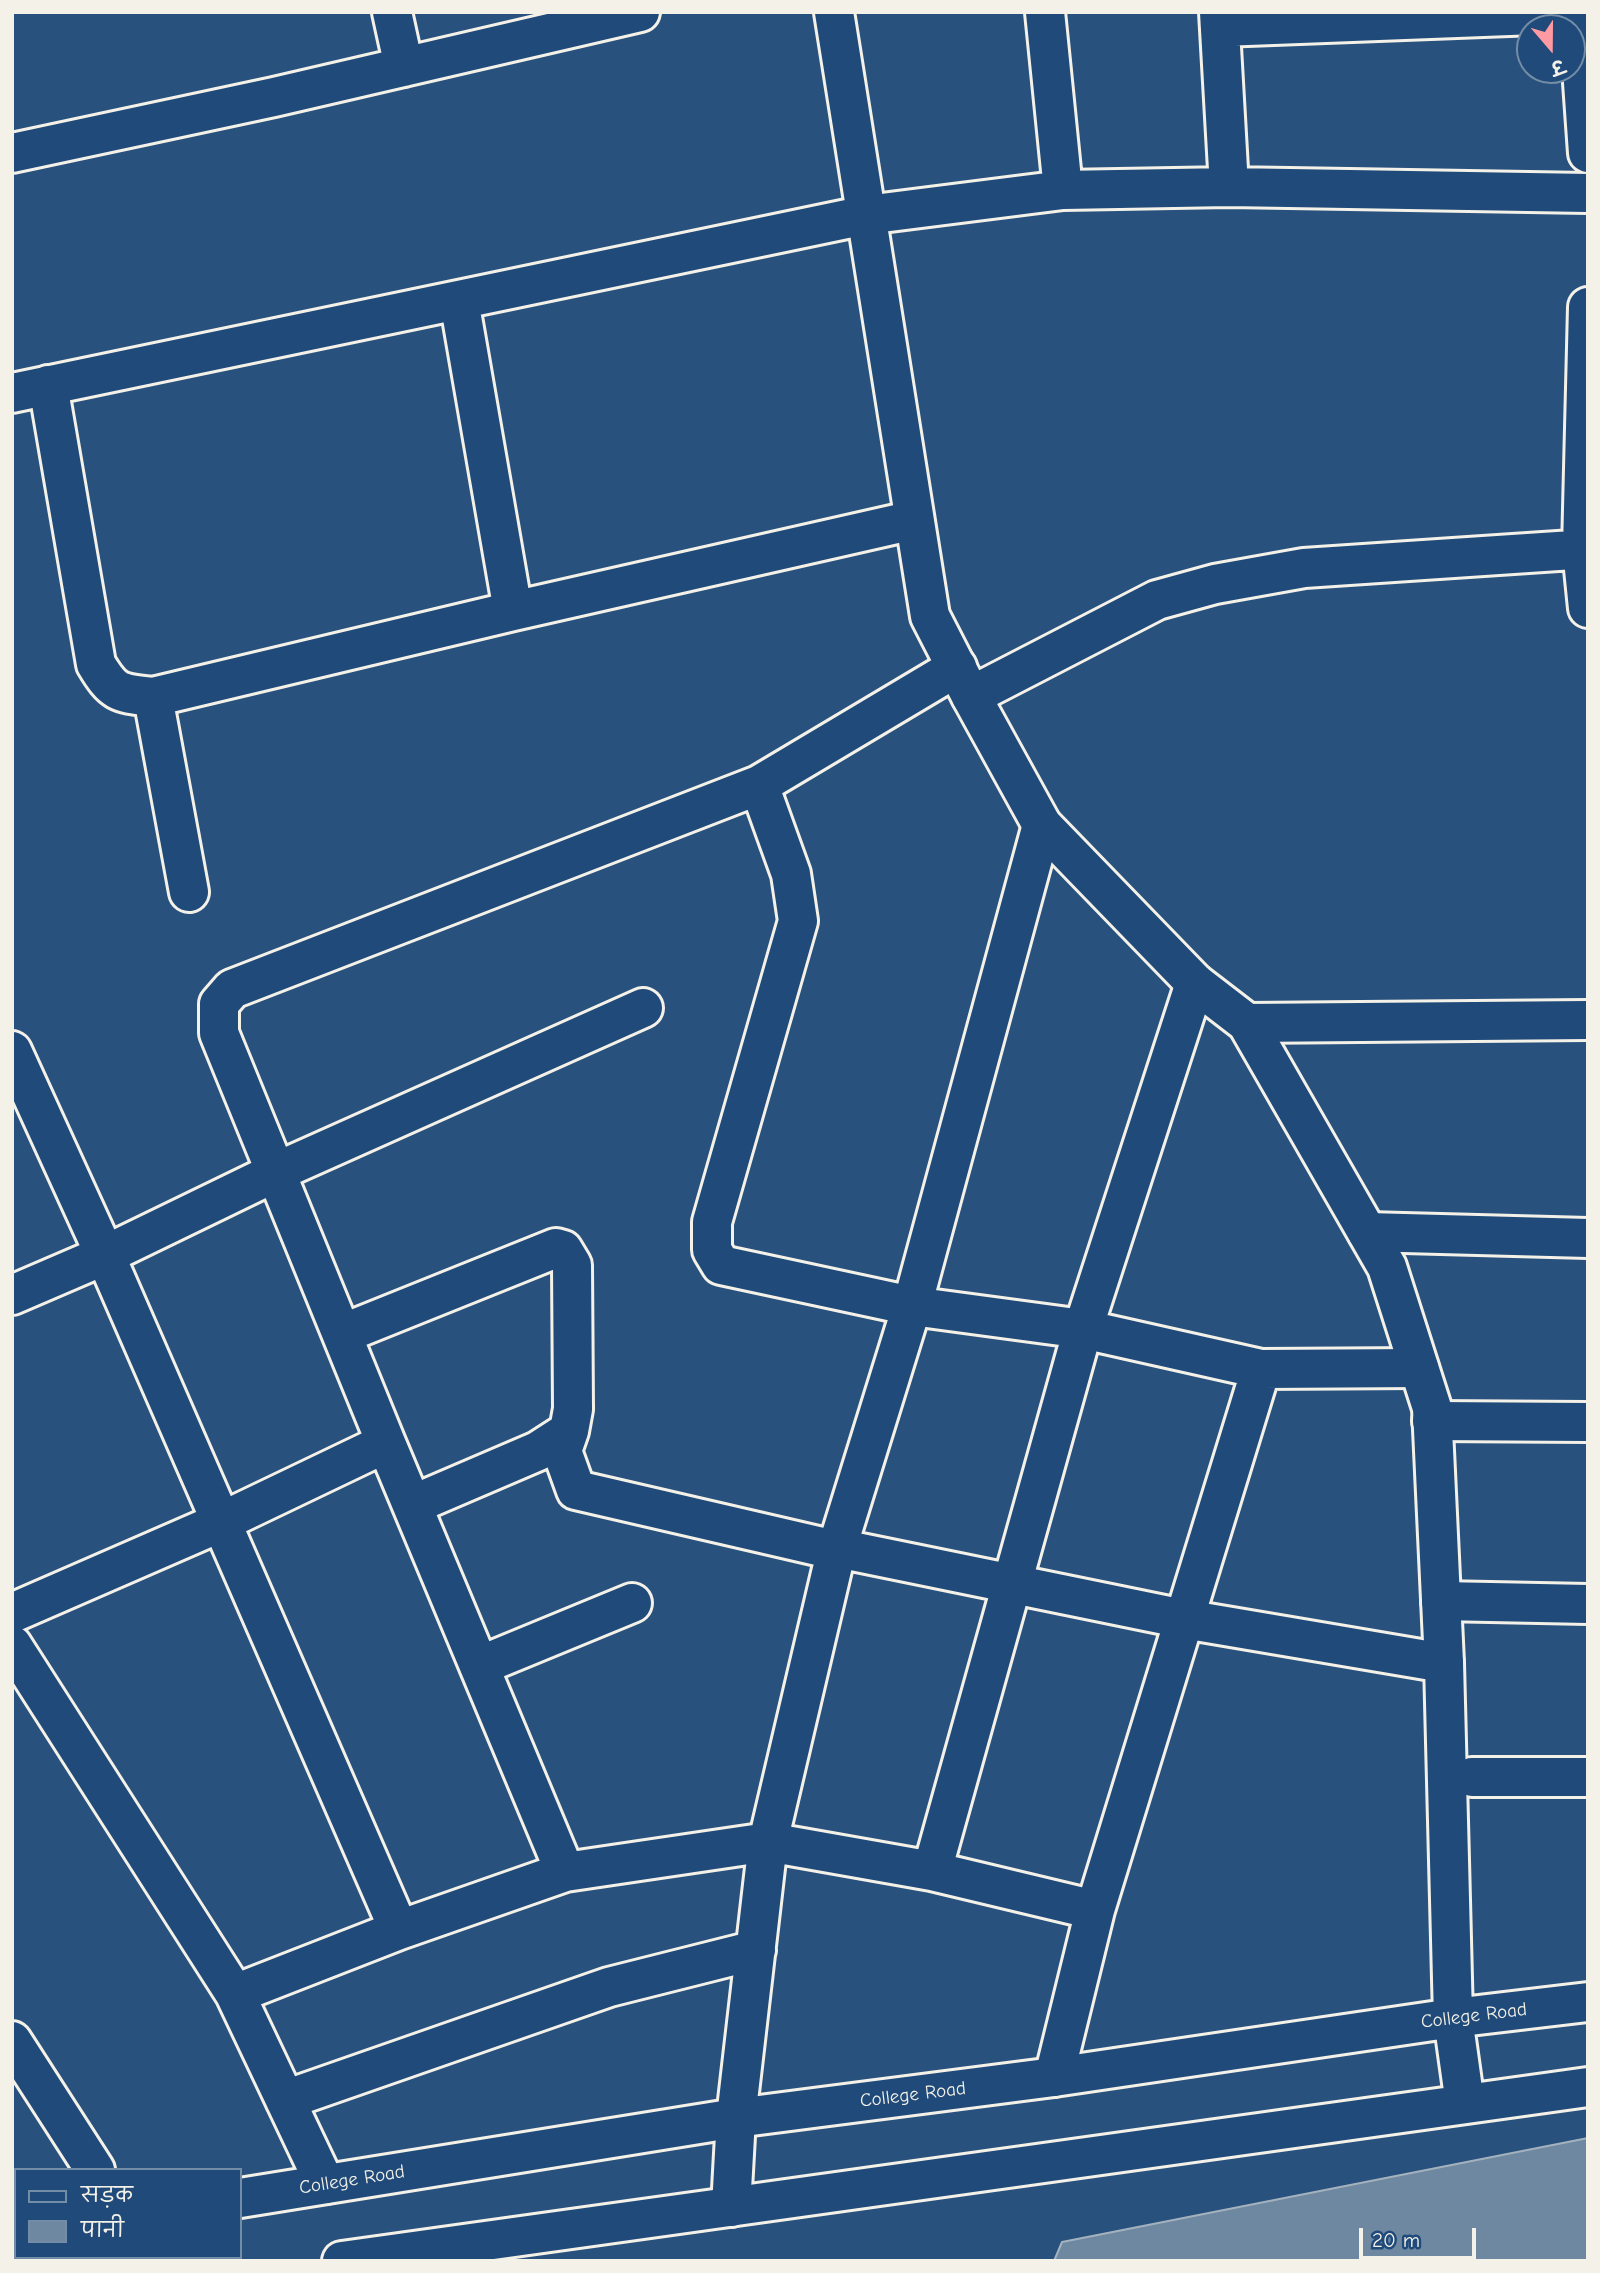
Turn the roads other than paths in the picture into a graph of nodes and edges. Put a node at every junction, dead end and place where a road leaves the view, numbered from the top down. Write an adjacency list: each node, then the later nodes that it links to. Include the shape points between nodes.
1 (392, 12): 7 (street)
2 (640, 12): 7 (street)
3 (834, 12): 13 (street)
4 (1045, 12): 11 (street)
5 (1581, 13): 6 (street); 9 (street)
6 (1220, 20): 10 (street)
7 (404, 67): 8 (street)
8 (12, 153)
9 (1588, 153)
10 (1229, 187): 11 (street); 12 (street)
11 (1063, 190): 13 (street)
12 (1588, 193)
13 (866, 215): 14 (street); 17 (street)
14 (459, 300): 16 (street); 20 (street)
15 (1588, 306): 18 (street)
16 (30, 389): 22 (street, via 96,664 109,686)
17 (914, 520): 20 (street); 21 (street, via 930,615)
18 (1585, 549): 19 (street); 21 (street, via 1304,568 1215,584 1157,600)
19 (1588, 608)
20 (513, 611): 22 (street)
21 (964, 681): 23 (street); 24 (street)
22 (153, 697): 25 (street)
23 (759, 785): 31 (street, via 232,989 219,1004 219,1033); 36 (street, via 792,874 798,921 712,1222 712,1250 722,1265)
24 (1042, 825): 26 (street); 36 (street)
25 (189, 892)
26 (1195, 983): 29 (street); 37 (street)
27 (643, 1008): 31 (street)
28 (1588, 1020): 29 (street)
29 (1247, 1023): 32 (street)
30 (12, 1051): 34 (street)
31 (276, 1172): 34 (street); 38 (street)
32 (1367, 1232): 33 (street); 39 (street, via 1387,1267)
33 (1588, 1238)
34 (105, 1255): 35 (street); 46 (street)
35 (12, 1295)
36 (912, 1306): 37 (street); 47 (street)
37 (1083, 1329): 40 (street); 48 (street)
38 (342, 1334): 43 (street, via 556,1248 563,1250 572,1265 573,1409); 44 (street)
39 (1419, 1368): 40 (street); 41 (street)
40 (1261, 1369): 53 (street)
41 (1432, 1421): 42 (street); 49 (street)
42 (1588, 1422)
43 (569, 1431): 45 (street, via 538,1451); 47 (street, via 562,1451 576,1490)
44 (386, 1443): 45 (street); 46 (street)
45 (412, 1505): 56 (street)
46 (221, 1522): 52 (street); 63 (street)
47 (837, 1548): 48 (street); 59 (street)
48 (1011, 1585): 53 (street); 60 (street)
49 (1441, 1601): 51 (street); 55 (street)
50 (632, 1603): 56 (street)
51 (1588, 1604)
52 (12, 1613)
53 (1184, 1619): 55 (street); 62 (street)
54 (12, 1645): 65 (street)
55 (1444, 1663): 67 (street)
56 (479, 1666): 61 (street)
57 (1588, 1776): 58 (street)
58 (1472, 1777)
59 (768, 1842): 60 (street); 61 (street); 64 (street)
60 (932, 1871): 62 (street)
61 (565, 1872): 63 (street)
62 (1095, 1910): 69 (street)
63 (398, 1930): 65 (street)
64 (756, 1950): 71 (street, via 609,1987); 73 (street)
65 (235, 1994): 71 (street)
66 (1588, 2002): 67 (street, College Road)
67 (1453, 2018): 69 (street, College Road); 72 (street)
68 (12, 2041): 74 (street)
69 (1054, 2077): 73 (street, College Road)
70 (1588, 2087): 72 (street)
71 (285, 2100): 75 (street)
72 (1465, 2104): 77 (street)
73 (736, 2119): 75 (street, College Road); 77 (street)
74 (93, 2168)
75 (325, 2184): 76 (street, College Road)
76 (242, 2198)
77 (731, 2207): 78 (street)
78 (342, 2261)

